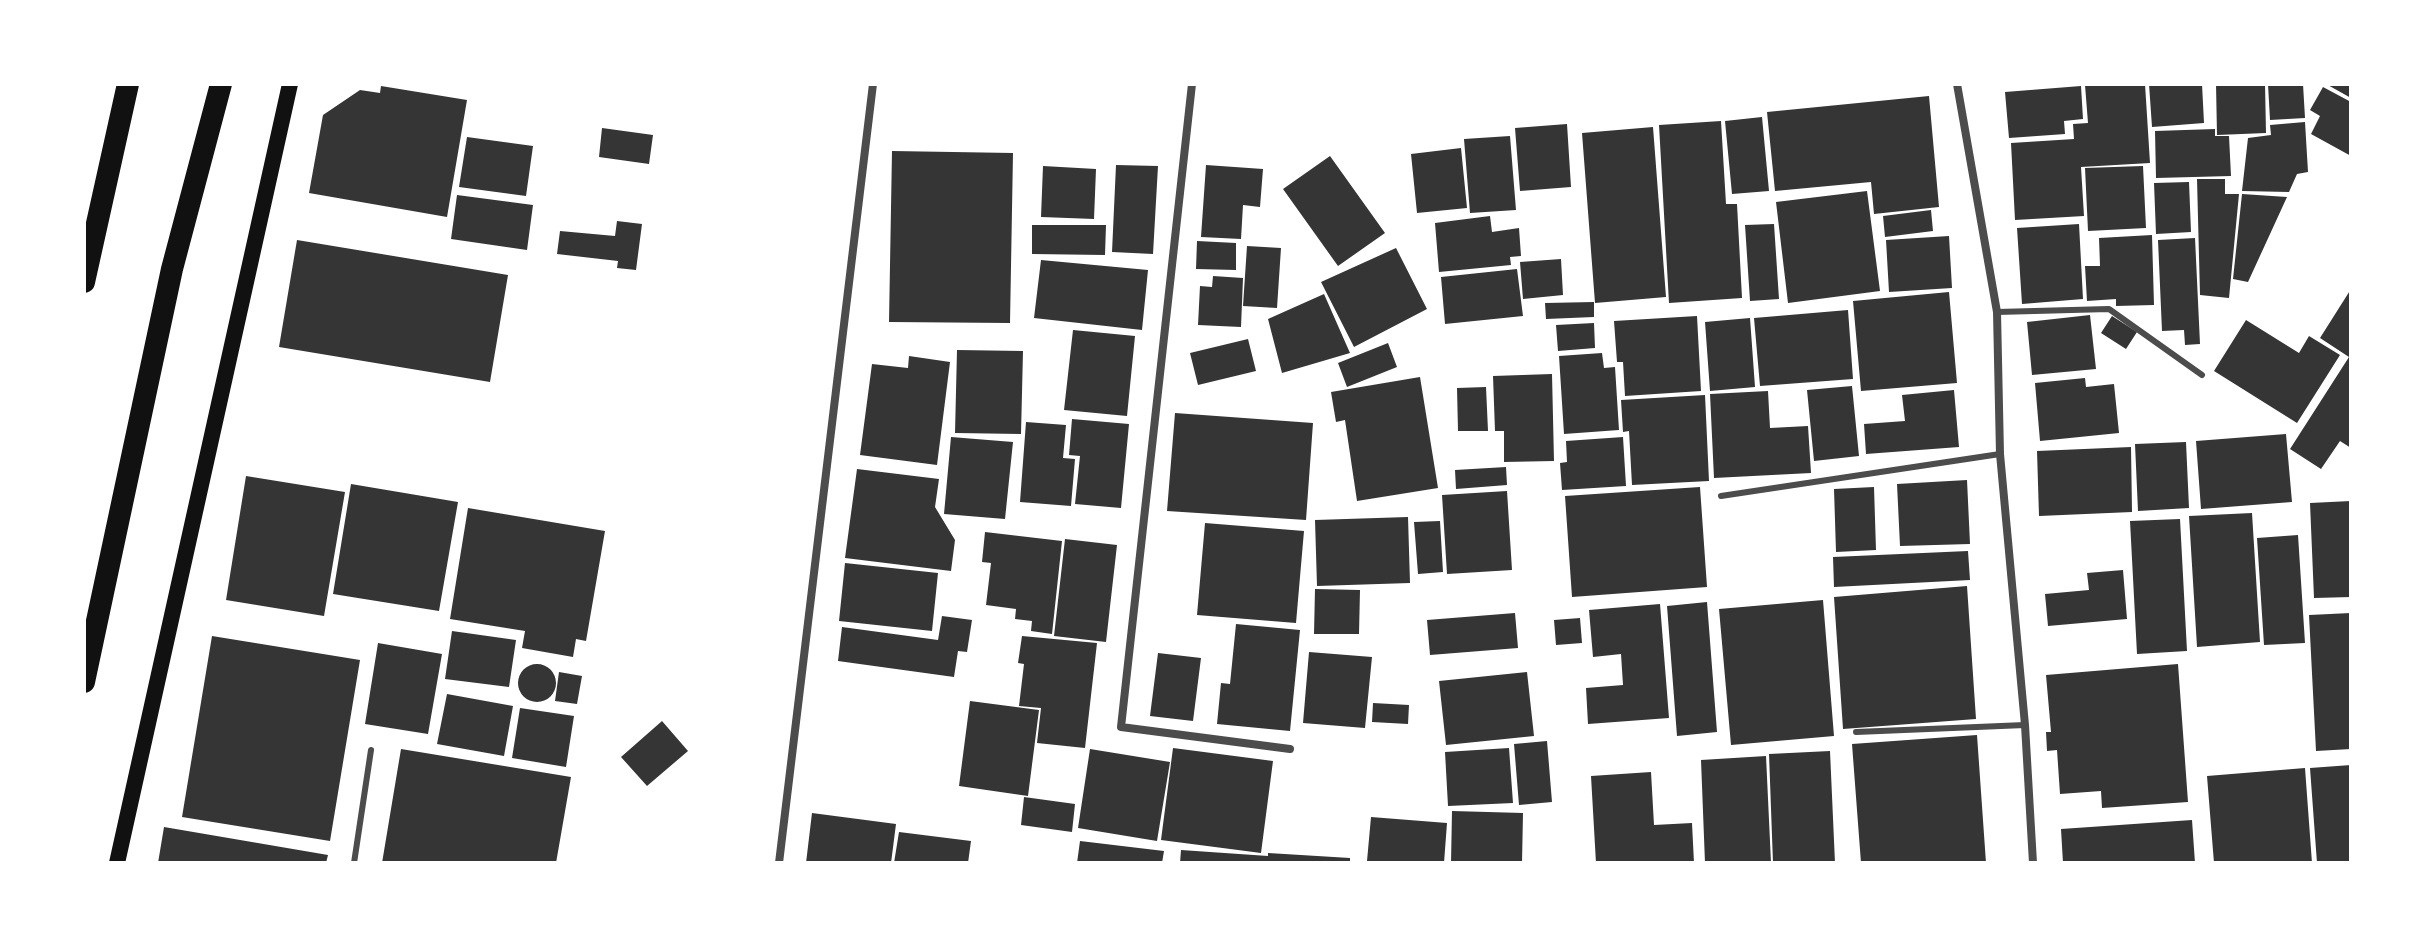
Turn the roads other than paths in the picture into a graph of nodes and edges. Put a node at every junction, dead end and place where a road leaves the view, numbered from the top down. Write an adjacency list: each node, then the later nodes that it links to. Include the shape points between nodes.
1 (128, 84): 7 (highway)
2 (221, 84): 12 (highway, via 172,269)
3 (290, 84): 17 (main road)
4 (873, 84): 19 (street)
5 (1192, 84): 15 (street, via 1121,727)
6 (1957, 84): 8 (street)
7 (85, 271)
8 (1997, 312): 9 (lane, via 2109,309); 10 (street)
9 (2202, 375)
10 (2000, 454): 11 (lane); 13 (street)
11 (1721, 496)
12 (84, 682)
13 (2025, 725): 14 (lane); 20 (street)
14 (1856, 732)
15 (1290, 749)
16 (371, 750): 18 (lane)
17 (117, 863)
18 (354, 863)
19 (779, 863)
20 (2033, 863)

